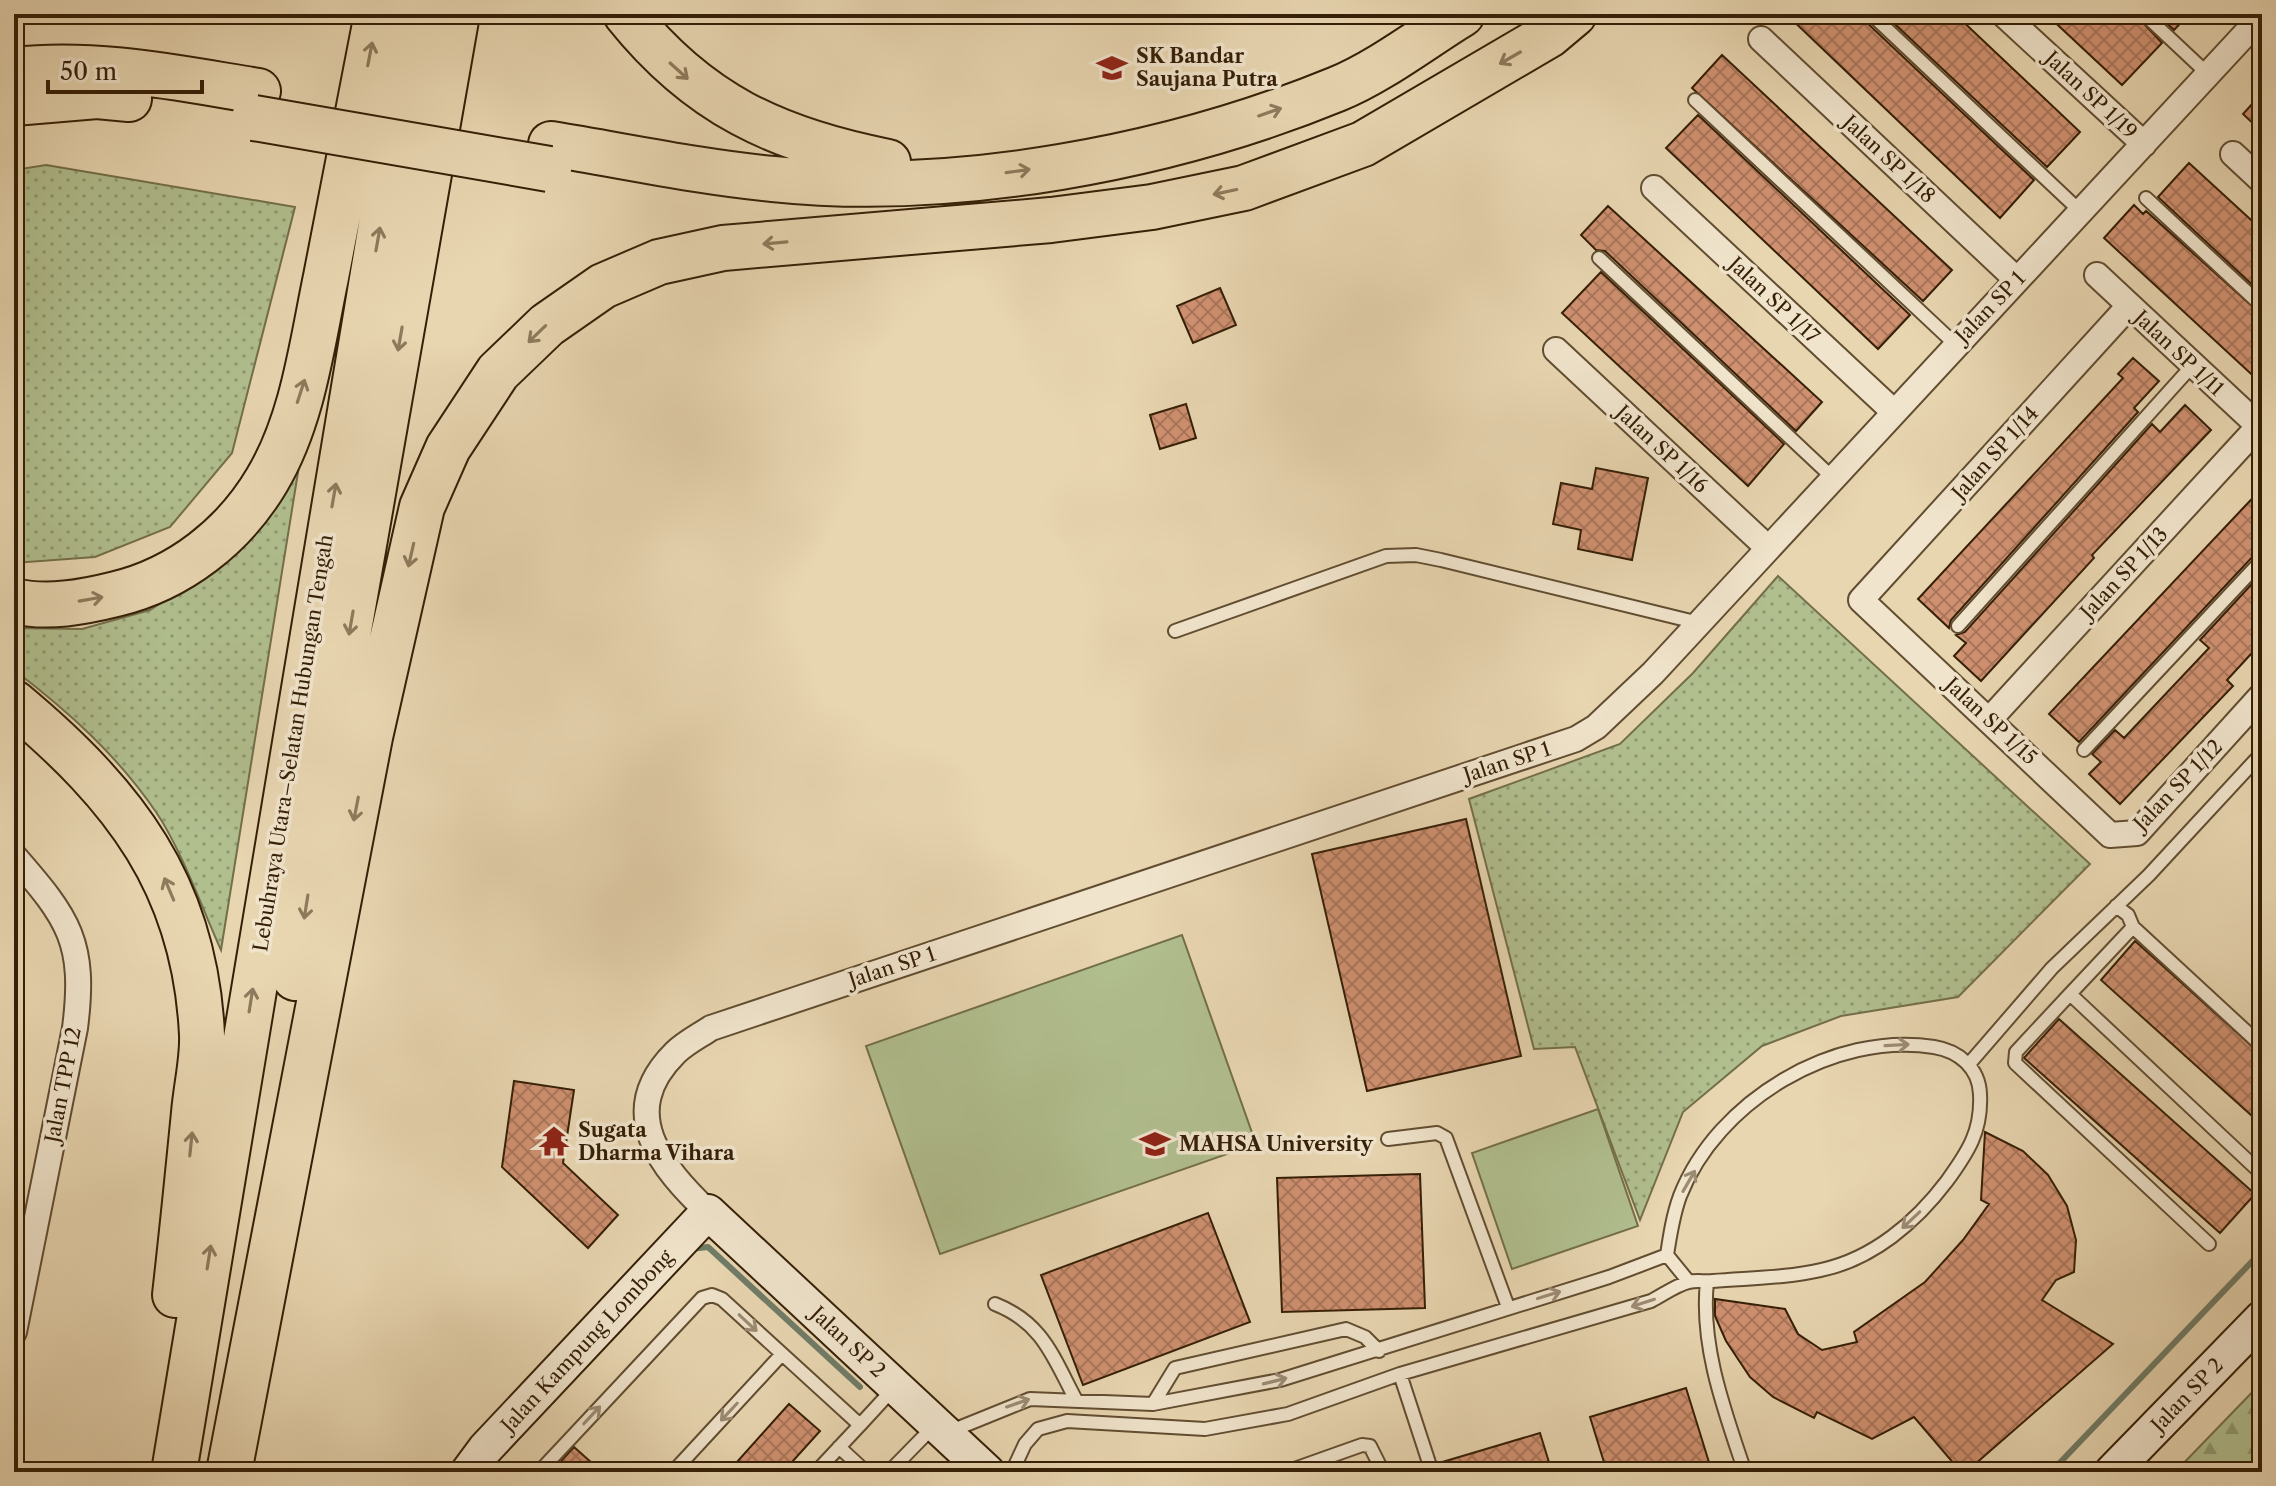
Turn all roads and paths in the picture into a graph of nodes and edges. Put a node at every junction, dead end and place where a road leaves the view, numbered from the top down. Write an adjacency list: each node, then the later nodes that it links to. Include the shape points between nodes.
1 (377, 14): 40 (highway, one-way to 1, via 89,601 134,590 181,569 221,538 268,479 306,374)
2 (416, 14): 77 (highway, Lebuhraya Utara–Selatan Hubungan Tengah, one-way to 2)
3 (457, 14): 78 (highway, Lebuhraya Utara–Selatan Hubungan Tengah, one-way to 78, via 342,670)
4 (626, 14): 20 (highway, one-way to 20, via 681,75 727,108 773,131 839,153)
5 (1462, 14): 20 (highway, one-way to 5, via 1192,138 1340,88)
6 (1574, 14): 25 (highway, one-way to 25, via 1549,35 1363,144 1244,188 1152,207)
7 (1871, 14): 24 (lane)
8 (2003, 14): 17 (street, Jalan SP 1/19)
9 (2144, 14): 13 (lane)
10 (2262, 16): 13 (street, Jalan SP 1)
11 (1761, 39): 28 (street, Jalan SP 1/18)
12 (14, 70): 16 (highway, via 108,68)
13 (2210, 76): 17 (street, Jalan SP 1)
14 (1695, 100): 31 (lane)
15 (14, 103): 16 (highway, via 97,96)
16 (256, 104): 19 (highway)
17 (2144, 144): 24 (street, Jalan SP 1)
18 (2233, 154): 21 (street)
19 (550, 156): 20 (highway, via 774,180); 25 (highway, via 763,206)
20 (959, 179)
21 (2262, 181)
22 (1654, 188): 34 (street, Jalan SP 1/17)
23 (2146, 198): 30 (lane)
24 (2080, 211): 28 (street, Jalan SP 1)
25 (936, 230): 79 (highway, one-way to 79, via 723,248 659,262 603,286 547,325 498,372 461,424 422,507 373,721)
26 (1599, 258): 36 (lane)
27 (2097, 275): 29 (street, Jalan SP 1/11)
28 (2016, 279): 31 (street, Jalan SP 1)
29 (2129, 306): 33 (street, Jalan SP 1/11); 39 (street, Jalan SP 1/14)
30 (2262, 306)
31 (1955, 344): 34 (street, Jalan SP 1)
32 (1556, 350): 37 (street, Jalan SP 1/16)
33 (2192, 366): 35 (street, Jalan SP 1/11); 42 (lane)
34 (1893, 411): 36 (street, Jalan SP 1)
35 (2261, 428): 46 (street, Jalan SP 1/13)
36 (1833, 478): 37 (street, Jalan SP 1)
37 (1768, 548): 41 (street, Jalan SP 1)
38 (2262, 560): 47 (lane)
39 (1861, 600): 46 (street, Jalan SP 1/15)
40 (14, 601)
41 (1699, 623): 43 (lane, via 1416,555 1386,556); 58 (street, Jalan SP 1, via 1622,705 1576,739 711,1028 675,1053 660,1073 647,1122 655,1152 672,1178)
42 (1958, 626)
43 (1175, 631)
44 (2262, 695): 49 (street, Jalan SP 1/12, via 2137,833)
45 (14, 703): 76 (highway, one-way to 45, via 202,1036 190,952 170,890 140,833 83,764)
46 (1990, 719): 49 (street, Jalan SP 1/15, via 2110,835)
47 (2084, 750)
48 (2262, 753): 51 (lane)
49 (2123, 836)
50 (17, 867): 66 (street, Jalan TPP 12, via 57,905 73,937 81,981)
51 (2116, 906): 52 (lane); 55 (lane, via 2052,968)
52 (2133, 927): 53 (lane); 54 (lane)
53 (2070, 994): 57 (lane); 59 (lane, via 2016,1052 2015,1063)
54 (2262, 1046)
55 (1969, 1064): 60 (lane, one-way to 55, via 1681,1194 1703,1156 1734,1119 1808,1066 1845,1052 1894,1044 1944,1048); 62 (lane, one-way to 62, via 1979,1081 1976,1140 1907,1226 1864,1255 1822,1270)
56 (1388, 1139): 64 (lane, via 1437,1133 1446,1138)
57 (2262, 1174)
58 (708, 1212): 70 (street, Jalan SP 2); 80 (street, Jalan Kampung Lombong)
59 (2209, 1244)
60 (1667, 1255): 61 (lane); 64 (lane, one-way to 60)
61 (1689, 1282): 62 (lane); 69 (lane, one-way to 69, via 1651,1301)
62 (1707, 1282): 91 (lane, via 1711,1354)
63 (995, 1304): 71 (lane, via 1034,1327)
64 (1508, 1307): 67 (lane)
65 (2262, 1318): 92 (street, Jalan SP 2)
66 (14, 1332)
67 (1379, 1351): 72 (lane, one-way to 67, via 1280,1380); 72 (lane, via 1346,1329 1175,1368)
68 (782, 1354): 73 (lane); 81 (lane, one-way to 68, via 702,1298 722,1299); 82 (lane, one-way to 82)
69 (1400, 1374): 87 (lane, via 1288,1414 1205,1429 1067,1421 1038,1429); 90 (lane)
70 (896, 1387): 73 (lane); 74 (street, Jalan SP 2)
71 (1076, 1400): 72 (lane); 74 (lane, one-way to 71, via 1030,1399)
72 (1153, 1404)
73 (860, 1425): 75 (lane)
74 (941, 1429): 85 (lane); 86 (street, Jalan SP 2)
75 (839, 1447): 83 (lane); 84 (lane)
76 (157, 1472)
77 (174, 1472)
78 (218, 1472)
79 (229, 1472)
80 (468, 1472)
81 (539, 1472)
82 (673, 1472)
83 (816, 1472)
84 (866, 1472)
85 (889, 1472)
86 (987, 1472)
87 (1012, 1472)
88 (1286, 1472): 89 (lane, via 1362,1445 1370,1446)
89 (1383, 1472)
90 (1432, 1472)
91 (1745, 1472)
92 (2112, 1472)

